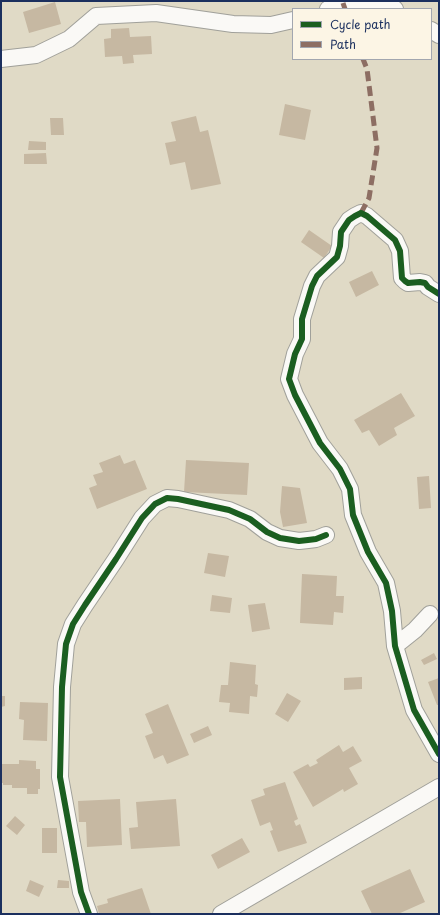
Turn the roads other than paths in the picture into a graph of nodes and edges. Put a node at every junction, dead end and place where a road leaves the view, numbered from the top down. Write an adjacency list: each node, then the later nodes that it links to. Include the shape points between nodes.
1 (330, 8): 2 (street, via 343,3 371,2)
2 (392, 8)
3 (292, 20): 4 (street, via 271,25 233,24 156,13 96,16 69,39 36,55)
4 (1, 59)
5 (439, 294): 8 (street, via 420,282 405,281 402,278 400,251 395,240 368,216 361,213 355,216 341,232 337,257 317,276 312,286 302,319 302,339 295,354 289,379 320,443 340,469 350,489 353,515 368,552 386,583)
6 (326, 535): 11 (street, via 299,541 280,538 250,519 229,510 167,498 155,504 142,518 73,624 66,644 62,687 60,777 81,892)
7 (430, 614): 8 (street)
8 (395, 646): 9 (street, via 414,710)
9 (439, 754)
10 (439, 787): 12 (street)
11 (89, 914)
12 (221, 914)

